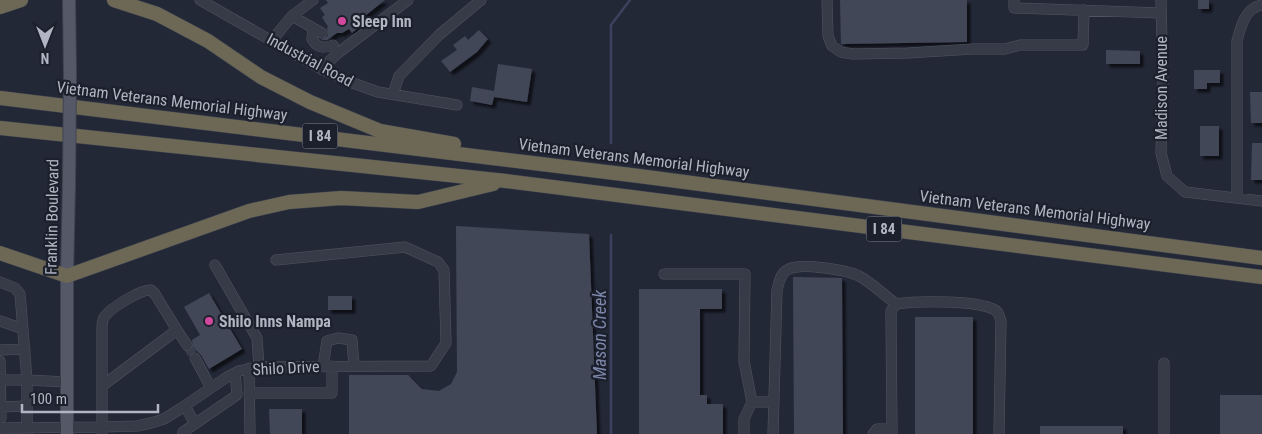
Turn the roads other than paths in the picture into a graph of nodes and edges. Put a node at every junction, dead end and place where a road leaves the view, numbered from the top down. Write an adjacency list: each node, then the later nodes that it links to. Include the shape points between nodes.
1 (22, 0): 12 (highway)
2 (69, 0): 32 (main road, Franklin Boulevard, bridge)
3 (114, 0): 23 (highway, via 158,14 208,41 261,77 310,102 380,131)
4 (200, 0): 17 (street, Industrial Road)
5 (313, 0): 15 (street)
6 (408, 0): 16 (street)
7 (482, 0): 19 (street, via 439,35 399,76)
8 (827, 0): 13 (street, via 828,36 832,46 853,54 1005,49 1020,44 1083,46)
9 (1014, 0): 13 (street, via 1014,8)
10 (1161, 0): 14 (street, Madison Avenue)
11 (1262, 5): 25 (street, via 1256,6 1243,19 1237,41)
12 (0, 7)
13 (1084, 10): 14 (street)
14 (1161, 13): 25 (street, Madison Avenue, via 1161,153 1167,176 1185,192)
15 (292, 16): 16 (street); 17 (street)
16 (327, 39): 18 (street)
17 (272, 40): 18 (street, Industrial Road)
18 (321, 69): 19 (street, Industrial Road, via 347,82)
19 (393, 94): 21 (street, Industrial Road)
20 (0, 98): 23 (highway, Vietnam Veterans Memorial Highway / I 84)
21 (457, 105)
22 (0, 128): 24 (highway, I 84)
23 (640, 176): 28 (highway, Vietnam Veterans Memorial Highway / I 84)
24 (506, 181): 32 (highway, via 418,202 341,198 289,202 242,214); 33 (highway, I 84)
25 (1237, 198): 26 (street)
26 (1262, 201)
27 (0, 253): 32 (highway)
28 (1262, 258)
29 (276, 260): 46 (street, Shilo Drive, via 405,247 438,262 444,270 446,343 431,366)
30 (215, 265): 47 (street, via 257,338)
31 (664, 274): 55 (street, via 745,274 744,361)
32 (67, 276): 51 (main road, Franklin Boulevard)
33 (1262, 277)
34 (0, 282): 37 (street, via 16,288 20,294)
35 (896, 304): 56 (street, via 859,276 819,267 788,269 782,275 777,290); 66 (street, via 891,311); 73 (street, via 971,304 998,312 1001,321)
36 (0, 321): 37 (street)
37 (23, 329): 40 (street)
38 (177, 330): 39 (street); 52 (street); 52 (street, via 150,290 116,307 102,323)
39 (187, 345)
40 (25, 349): 41 (street); 50 (street)
41 (0, 350)
42 (195, 358): 53 (street)
43 (0, 360): 49 (street)
44 (1164, 363): 74 (street)
45 (327, 366): 46 (street, Shilo Drive); 46 (street, via 327,341 338,338 352,340); 47 (street, Shilo Drive); 54 (street, via 332,392)
46 (354, 366)
47 (254, 368): 48 (street, Shilo Drive); 54 (street)
48 (234, 373): 53 (street, Shilo Drive); 61 (street, via 237,395)
49 (0, 380): 50 (street); 59 (street)
50 (27, 380): 51 (street); 57 (street)
51 (66, 382): 64 (main road, Franklin Boulevard)
52 (102, 386): 65 (street)
53 (211, 388): 58 (street, Shilo Drive)
54 (250, 392): 69 (street)
55 (752, 402): 56 (street); 70 (street, via 744,419)
56 (774, 402): 71 (street)
57 (27, 406): 59 (street); 63 (street)
58 (185, 406): 61 (street); 65 (street, Shilo Drive, via 151,423)
59 (0, 407): 60 (street)
60 (0, 418): 62 (street)
61 (195, 424): 68 (street)
62 (0, 428): 63 (street, Shilo Drive); 67 (street)
63 (27, 431): 64 (street, Shilo Drive)
64 (67, 431): 65 (street, Shilo Drive)
65 (102, 431)
66 (892, 431): 72 (street, via 877,429)
67 (0, 434)
68 (183, 434)
69 (250, 434)
70 (744, 434)
71 (773, 434)
72 (873, 434)
73 (999, 434)
74 (1164, 434)

